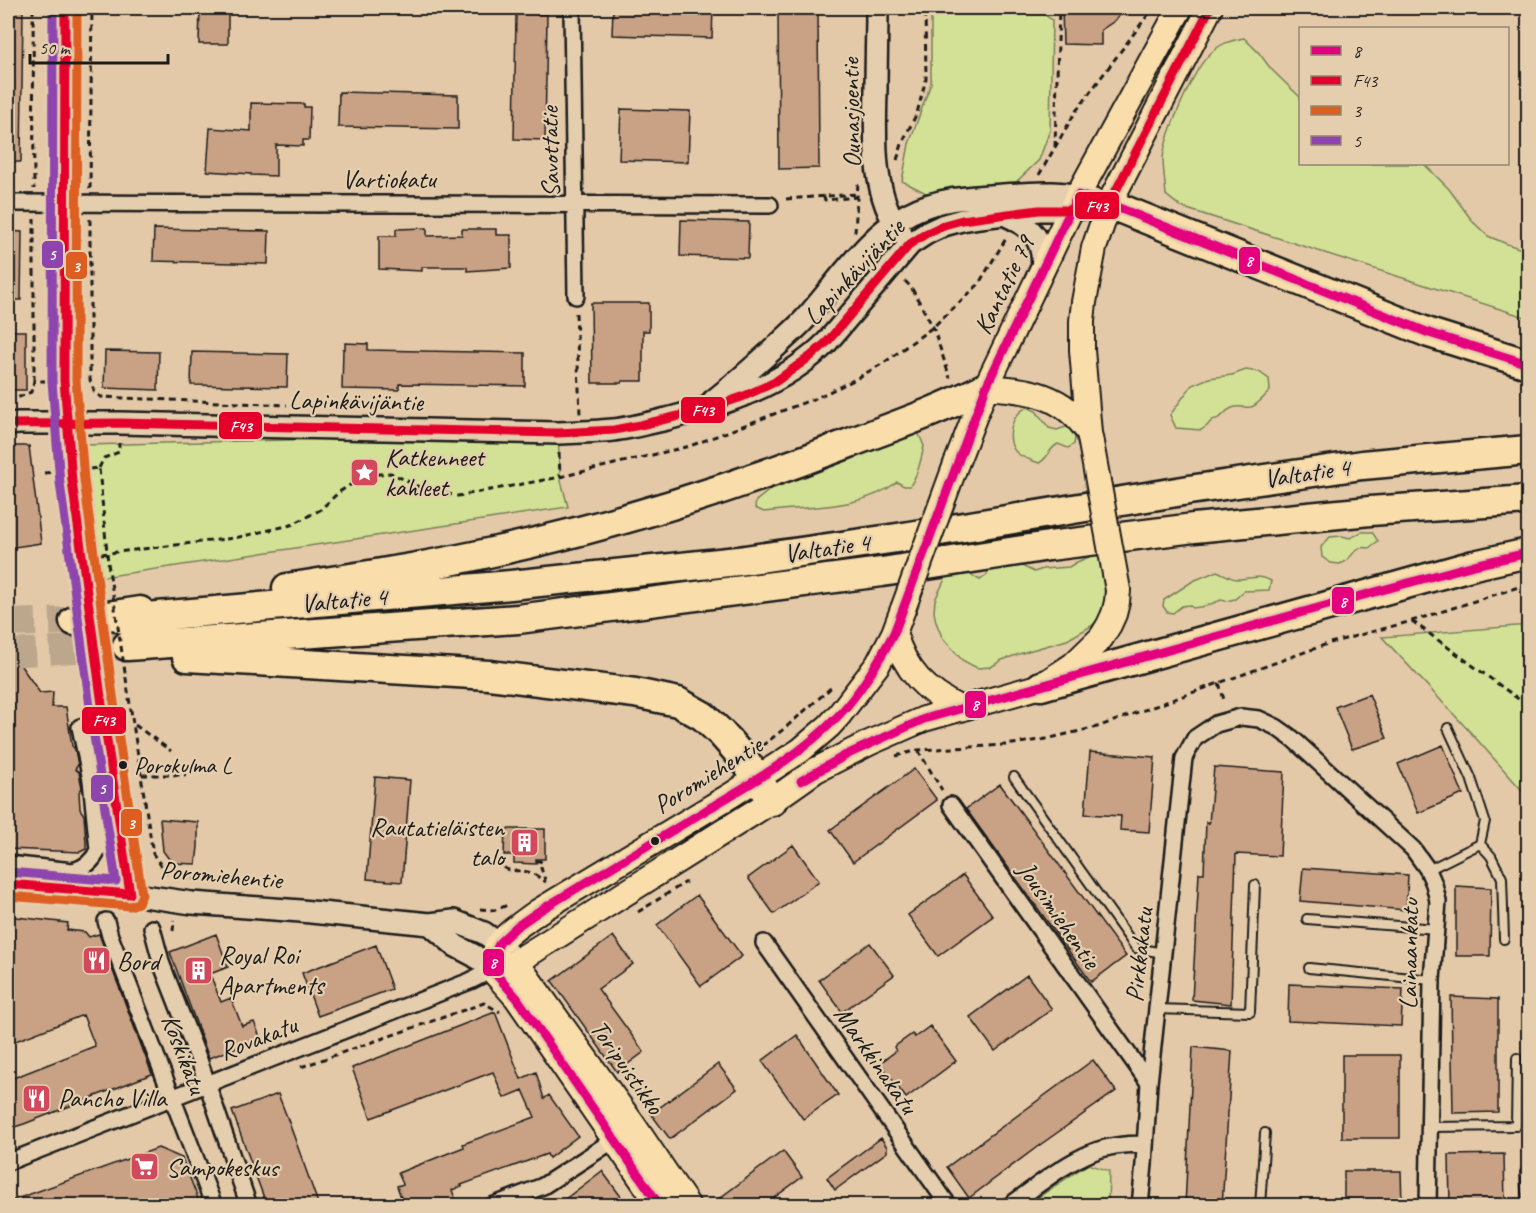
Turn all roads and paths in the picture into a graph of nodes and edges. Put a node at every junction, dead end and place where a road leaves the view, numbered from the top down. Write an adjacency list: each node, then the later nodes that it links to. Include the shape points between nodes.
1 (65, 8): 15 (main road)
2 (572, 8): 16 (street, Savottatie)
3 (877, 8): 19 (main road, Ounasjoentie, via 874,150 881,189)
4 (925, 8): 10 (path, via 926,79)
5 (1059, 8): 9 (path)
6 (1153, 8): 9 (path)
7 (1180, 8): 13 (main road, Kantatie 79)
8 (1210, 8): 17 (main road)
9 (1055, 147): 11 (path)
10 (896, 165)
11 (1039, 175)
12 (857, 196): 18 (path, via 781,200)
13 (1075, 202): 17 (main road, Lapinkävijäntie); 19 (main road, Lapinkävijäntie, via 1059,192 958,199 930,205); 20 (main road, Lapinkävijäntie, via 1039,210); 22 (main road, Kantatie 79)
14 (8, 203): 15 (street, Vartiokatu)
15 (65, 203): 16 (street, Vartiokatu); 32 (main road, via 64,380)
16 (575, 204): 18 (street, Vartiokatu); 24 (street, Savottatie)
17 (1108, 204): 26 (highway, via 1429,333); 34 (main road, via 1094,248 1082,321)
18 (770, 205)
19 (893, 222): 21 (main road, Ounasjoentie); 30 (main road, Lapinkävijäntie, via 803,321 746,375)
20 (1006, 224): 21 (main road, Lapinkävijäntie, via 971,218 944,225); 22 (main road, via 1015,219 1038,240 1044,260); 25 (path, via 978,285)
21 (910, 244): 30 (main road, Lapinkävijäntie, via 811,356 775,382)
22 (1042, 272): 27 (main road, Kantatie 79)
23 (911, 287): 25 (path)
24 (576, 296): 31 (path)
25 (933, 327): 38 (path, via 869,372 816,398 690,446 561,477 458,496 423,489 391,473 366,475 320,510 291,525 235,538)
26 (1528, 364)
27 (986, 387): 34 (main road, via 1036,393 1059,403 1073,412); 41 (main road, Kantatie 79, bridge); 42 (highway, via 956,403 777,471 600,526 402,570)
28 (8, 398): 29 (path)
29 (17, 398)
30 (700, 411): 32 (main road, Lapinkävijäntie, via 614,430 558,433)
31 (580, 419)
32 (68, 423): 33 (main road, Lapinkävijäntie); 38 (main road)
33 (8, 424)
34 (1090, 438): 48 (main road, Poromiehentie, bridge, via 1118,602 1101,638)
35 (1528, 450): 45 (highway, Valtatie 4, via 1362,465 738,561 511,585)
36 (1528, 500): 45 (highway, Valtatie 4, via 1194,528 518,619)
37 (1528, 553): 48 (highway)
38 (82, 560): 73 (main road, bridge)
39 (108, 563): 52 (path, bridge)
40 (1528, 584): 43 (path)
41 (903, 609): 44 (main road, Poromiehentie)
42 (74, 621)
43 (1413, 621): 46 (path, via 1330,643); 49 (path)
44 (894, 633): 50 (main road, via 899,649 918,678); 62 (main road, Poromiehentie, via 878,664 849,703)
45 (126, 640): 62 (highway, via 644,694 678,702 703,716 744,759)
46 (1219, 683): 51 (path); 56 (path, via 1097,727 1046,739)
47 (834, 685): 54 (path)
48 (1041, 686): 50 (main road, Poromiehentie)
49 (1528, 706)
50 (961, 709): 62 (main road, Poromiehentie, via 924,719)
51 (1223, 722): 68 (street, Lainaankatu, via 1241,717 1259,719 1293,739 1413,849); 85 (street, Pirkkakatu, via 1195,738 1184,758)
52 (133, 724): 57 (path); 60 (path)
53 (80, 727): 67 (street, via 91,780 98,850 95,856 83,868 73,871)
54 (785, 728)
55 (1448, 728): 64 (lane, via 1485,821)
56 (918, 750): 58 (path); 63 (path)
57 (171, 751)
58 (889, 758)
59 (186, 775): 60 (path)
60 (142, 776): 69 (path, via 153,854 165,871)
61 (1014, 777): 85 (lane, via 1136,948)
62 (764, 790): 84 (main road, Poromiehentie, via 539,911); 86 (main road, Poromiehentie)
63 (951, 805): 94 (street, Jousimiehentie)
64 (1480, 844): 68 (lane); 82 (lane, via 1502,878)
65 (498, 860): 66 (path, via 509,871 530,872 546,882 542,863)
66 (536, 861)
67 (8, 864)
68 (1428, 870): 81 (street, Lainaankatu, via 1438,901)
69 (177, 876)
70 (693, 877): 76 (path)
71 (8, 884): 73 (main road, Poromiehentie)
72 (1255, 885): 90 (lane, via 1250,1012)
73 (130, 894): 79 (main road, Poromiehentie)
74 (512, 904): 75 (path)
75 (482, 910)
76 (635, 914)
77 (1307, 919): 81 (lane)
78 (106, 921): 96 (street, Koskikatu)
79 (430, 924): 84 (main road, Poromiehentie, via 454,921 484,933); 88 (main road)
80 (152, 928): 95 (street, Koskikatu)
81 (1437, 929): 89 (street, Lainaankatu)
82 (1503, 939)
83 (764, 943): 108 (street, Markkinakatu)
84 (498, 944): 86 (main road, Poromiehentie); 88 (main road)
85 (1163, 952): 90 (street, Pirkkakatu)
86 (516, 963): 88 (main road, Poromiehentie); 98 (main road, Toripuistikko)
87 (1309, 968): 89 (lane)
88 (492, 970): 95 (street, Rovakatu); 98 (main road, Toripuistikko)
89 (1432, 980): 97 (street, Lainaankatu)
90 (1157, 1009): 94 (street, Pirkkakatu)
91 (499, 1011): 93 (path, Rovakatu, via 484,1004)
92 (1517, 1058): 97 (lane, via 1516,1126)
93 (292, 1070)
94 (1149, 1083): 100 (street, Pirkkakatu)
95 (206, 1084): 96 (street, Rovakatu); 104 (street, Koskikatu)
96 (172, 1097): 101 (street, Rovakatu); 103 (street, Koskikatu)
97 (1430, 1127): 112 (street, Lainaankatu)
98 (624, 1132): 105 (street, via 543,1186); 106 (main road, Toripuistikko); 107 (main road, Toripuistikko)
99 (1265, 1133): 111 (lane)
100 (1145, 1144): 109 (street, via 1119,1144 1094,1151); 110 (street, Pirkkakatu)
101 (8, 1162)
102 (1525, 1173): 113 (lane)
103 (214, 1206)
104 (249, 1206)
105 (492, 1206)
106 (660, 1206)
107 (688, 1206)
108 (949, 1206)
109 (1009, 1206)
110 (1140, 1206)
111 (1260, 1206)
112 (1428, 1206)
113 (1527, 1206)

